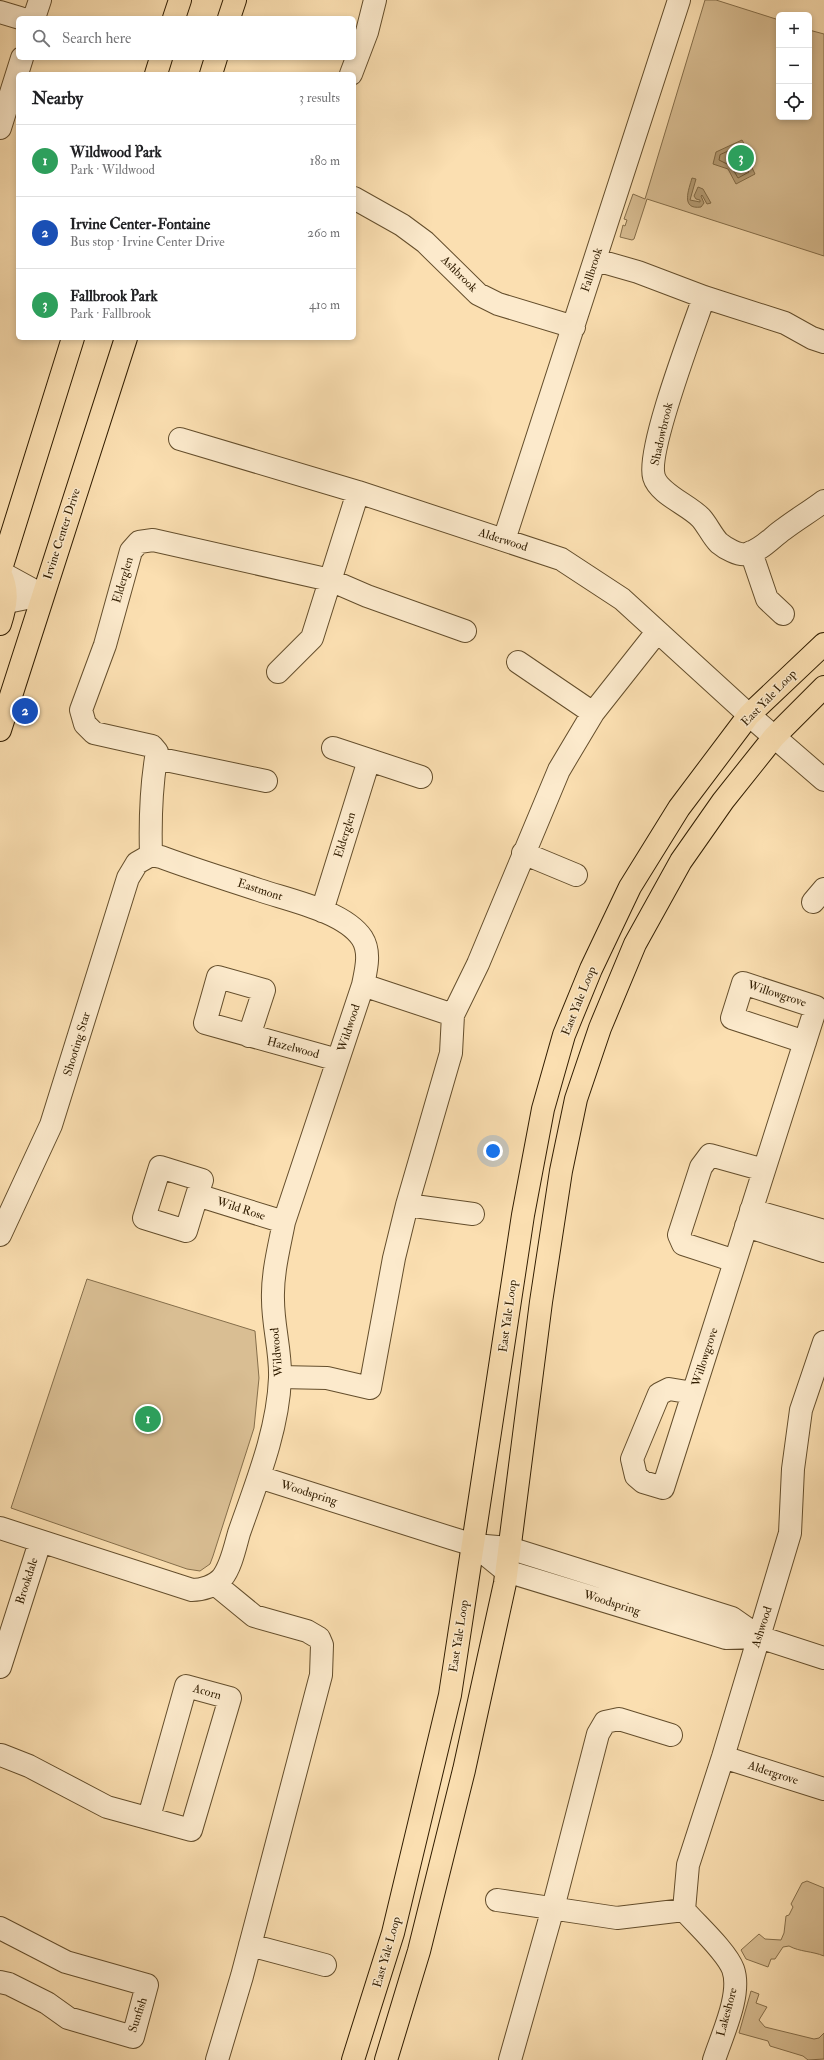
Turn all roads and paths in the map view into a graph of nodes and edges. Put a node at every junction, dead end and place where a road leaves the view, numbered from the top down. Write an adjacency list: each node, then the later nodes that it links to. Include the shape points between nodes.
1 (40, 0): 7 (street)
2 (180, 0): 8 (main road)
3 (235, 0): 9 (main road)
4 (375, 0): 17 (street, via 367,32)
5 (679, 0): 21 (street, Fallbrook)
6 (0, 12): 10 (street)
7 (35, 16)
8 (175, 16)
9 (230, 16)
10 (16, 17)
11 (21, 60): 14 (street)
12 (160, 60): 15 (main road)
13 (215, 60): 16 (main road)
14 (18, 72)
15 (157, 72)
16 (212, 72)
17 (352, 72)
18 (16, 77): 19 (street)
19 (0, 128)
20 (356, 199): 23 (street, Ashbrook, via 402,225 425,242 478,294 498,304)
21 (596, 260): 22 (street, via 638,272); 23 (street, Fallbrook)
22 (704, 297): 26 (street, via 785,323); 31 (street, Shadowbrook, via 665,412 652,466 660,488 694,511 711,529 719,543 733,552 745,555)
23 (574, 327): 30 (street, Fallbrook)
24 (72, 340): 32 (main road)
25 (125, 340): 34 (main road, Irvine Center Drive)
26 (824, 342)
27 (180, 439): 28 (street, Alderwood)
28 (358, 492): 30 (street, Alderwood); 33 (street)
29 (824, 501): 31 (street)
30 (504, 540): 39 (street, Alderwood, via 561,559 622,599)
31 (751, 552): 36 (street, via 767,599)
32 (0, 572): 34 (street); 35 (main road, via 4,581)
33 (330, 580): 38 (street, Elderglen); 42 (street, via 312,638); 49 (street, Elderglen, via 153,540 139,542 131,551 105,645 81,710 85,724 94,733 152,746 157,752)
34 (42, 595): 35 (street); 46 (main road, Irvine Center Drive)
35 (3, 601): 37 (main road)
36 (783, 614)
37 (0, 624)
38 (465, 631)
39 (657, 632): 44 (street); 45 (street, Alderwood)
40 (824, 644): 45 (main road, East Yale Loop)
41 (518, 662): 44 (street)
42 (278, 672)
43 (824, 687): 47 (main road)
44 (593, 713): 54 (street, via 558,770)
45 (749, 715): 47 (street, Alderwood); 80 (main road, East Yale Loop, via 679,808 630,887 591,969 564,1035 543,1108 523,1215)
46 (0, 730)
47 (774, 737): 52 (street, Alderwood); 81 (main road, via 723,801 681,861 635,944 600,1028 578,1092 561,1171 543,1286)
48 (333, 748): 50 (street)
49 (156, 758): 53 (street); 55 (street, via 150,833)
50 (369, 760): 51 (street); 57 (street, Elderglen)
51 (421, 777)
52 (824, 780)
53 (266, 781)
54 (523, 853): 56 (street); 60 (street, via 478,964)
55 (151, 855): 57 (street, Eastmont); 71 (street, Shooting Star, via 137,863 128,878 51,1125)
56 (576, 875)
57 (322, 911): 58 (street, Eastmont, via 349,925)
58 (363, 939): 59 (street, Wildwood, via 368,964)
59 (363, 985): 60 (street); 63 (street, Wildwood)
60 (453, 1014): 66 (street, via 452,1053)
61 (249, 1036): 63 (street, Hazelwood)
62 (805, 1042): 64 (street, Willowgrove)
63 (338, 1060): 69 (street, Wildwood)
64 (764, 1170): 68 (street, Willowgrove); 73 (street, via 710,1155 701,1167 679,1236 683,1244)
65 (197, 1195): 69 (street, Wild Rose)
66 (407, 1205): 67 (street); 75 (street, via 394,1258 370,1388 327,1378)
67 (473, 1214)
68 (749, 1218): 70 (street); 72 (street); 73 (street, Willowgrove)
69 (284, 1222): 75 (street, Wildwood, via 272,1299)
70 (824, 1231)
71 (0, 1235)
72 (824, 1251)
73 (735, 1261): 76 (street, Willowgrove)
74 (824, 1342): 84 (street, Ashwood, via 801,1410 793,1469 790,1533)
75 (280, 1377): 77 (street, Wildwood, via 278,1405)
76 (693, 1393): 76 (street, Willowgrove, via 663,1488 643,1482 636,1476 632,1459 659,1394 670,1389)
77 (259, 1477): 80 (street, Woodspring); 83 (street, Wildwood, via 227,1569)
78 (0, 1528): 79 (street)
79 (40, 1542): 83 (street, via 192,1590); 86 (street, Brookdale)
80 (474, 1545): 81 (street, Woodspring); 82 (street, Woodspring); 100 (main road, East Yale Loop, via 450,1695 393,1933)
81 (509, 1548): 82 (main road); 84 (street, Woodspring, via 732,1618)
82 (506, 1571): 84 (street, Woodspring, via 726,1638); 101 (main road, via 460,1785 419,1951)
83 (215, 1584): 96 (street, via 254,1616 307,1631 319,1638 322,1645 321,1675)
84 (760, 1637): 85 (street, Woodspring); 89 (street, Ashwood)
85 (824, 1658)
86 (0, 1667)
87 (671, 1735): 93 (street, via 619,1719 605,1722 598,1734)
88 (0, 1752): 91 (street, Acorn, via 107,1806)
89 (723, 1757): 90 (street, Aldergrove); 94 (street, Ashwood, via 688,1865)
90 (824, 1789)
91 (149, 1817): 91 (street, Acorn, via 191,1830 230,1698 186,1686)
92 (497, 1900): 93 (street)
93 (553, 1908): 94 (street, via 617,1918); 102 (street)
94 (684, 1910): 103 (street, Lakeshore, via 728,1959 733,1969 735,1995)
95 (0, 1928): 98 (street, Sunfish, via 66,1962 147,1985 133,2037 68,2018 47,2003)
96 (250, 1945): 97 (street); 99 (street)
97 (325, 1965)
98 (0, 1982)
99 (217, 2060)
100 (353, 2060)
101 (386, 2060)
102 (510, 2060)
103 (714, 2060)

